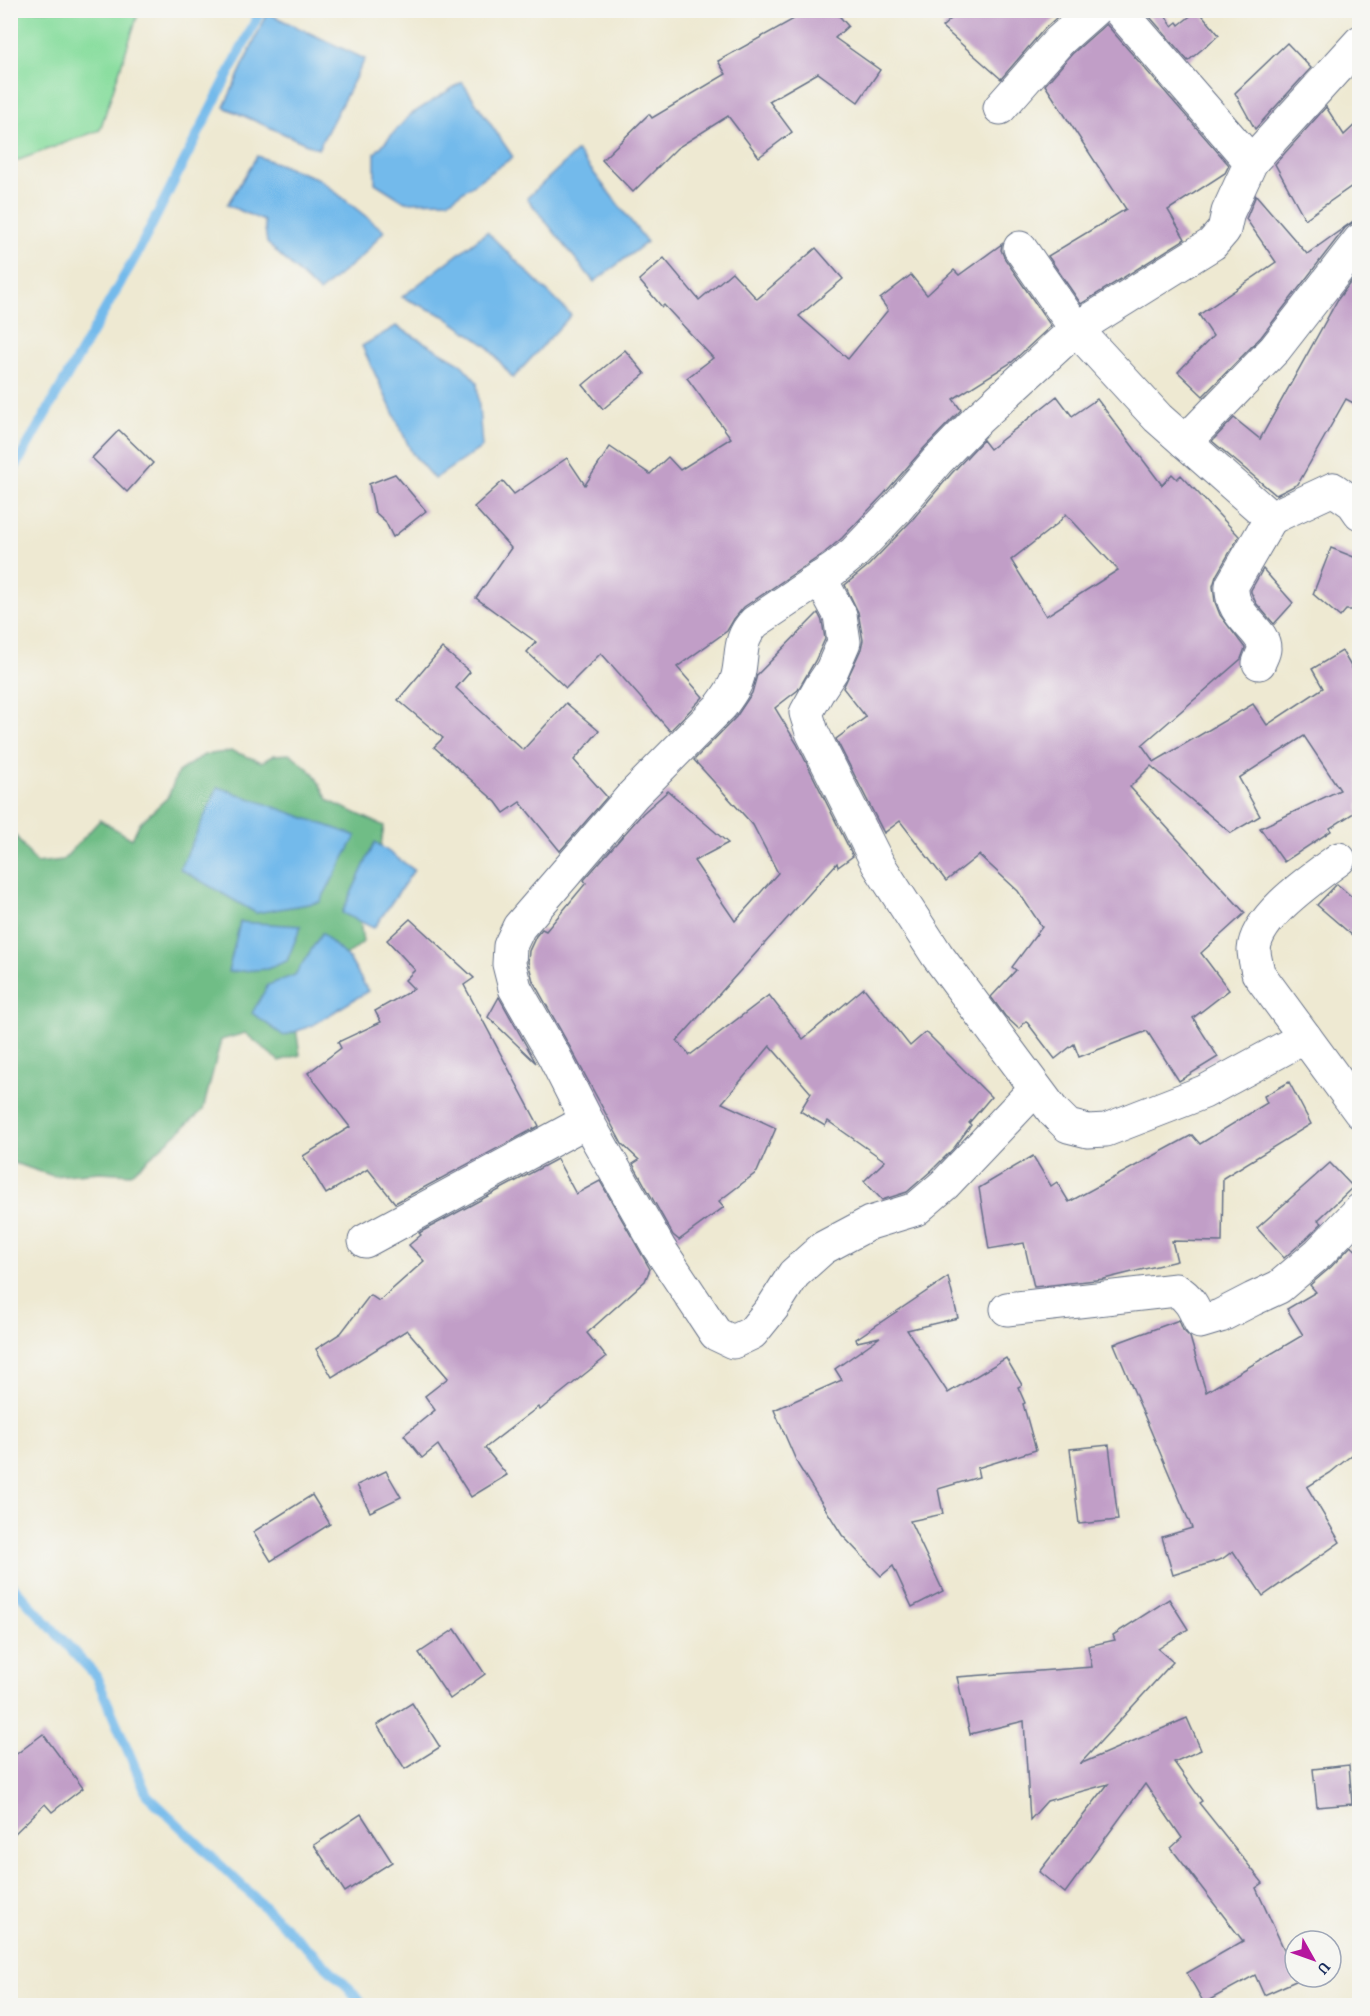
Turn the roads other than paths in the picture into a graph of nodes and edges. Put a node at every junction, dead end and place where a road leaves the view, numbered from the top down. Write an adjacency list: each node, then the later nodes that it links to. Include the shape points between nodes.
1 (1094, 10): 4 (street, via 1059,41)
2 (1119, 10): 5 (street)
3 (1359, 42): 5 (street)
4 (1000, 108)
5 (1251, 162): 8 (street, via 1224,230 1212,244)
6 (1359, 240): 9 (street, via 1275,349)
7 (1020, 248): 8 (street)
8 (1076, 329): 9 (street); 12 (street, via 937,461 855,552)
9 (1185, 442): 11 (street)
10 (1359, 513): 11 (street, via 1353,503 1333,489)
11 (1271, 518): 13 (street, via 1232,585 1231,596 1262,641 1264,650)
12 (820, 578): 16 (street, via 840,615 844,642 806,713 812,732 878,864 937,955); 18 (street, via 747,630 733,691 633,795 519,927 510,946 509,964 515,988)
13 (1258, 663)
14 (1339, 859): 15 (street, via 1291,896 1262,929 1254,948 1258,973)
15 (1305, 1037): 16 (street, via 1204,1092 1106,1130 1068,1126); 17 (street)
16 (1035, 1089): 18 (street, via 916,1209 870,1223 822,1248 794,1274 752,1333 733,1342 716,1334 659,1248)
17 (1359, 1112)
18 (587, 1121): 20 (street)
19 (1359, 1210): 21 (street, via 1279,1287 1200,1322 1193,1305 1176,1290)
20 (364, 1241)
21 (1007, 1309)

